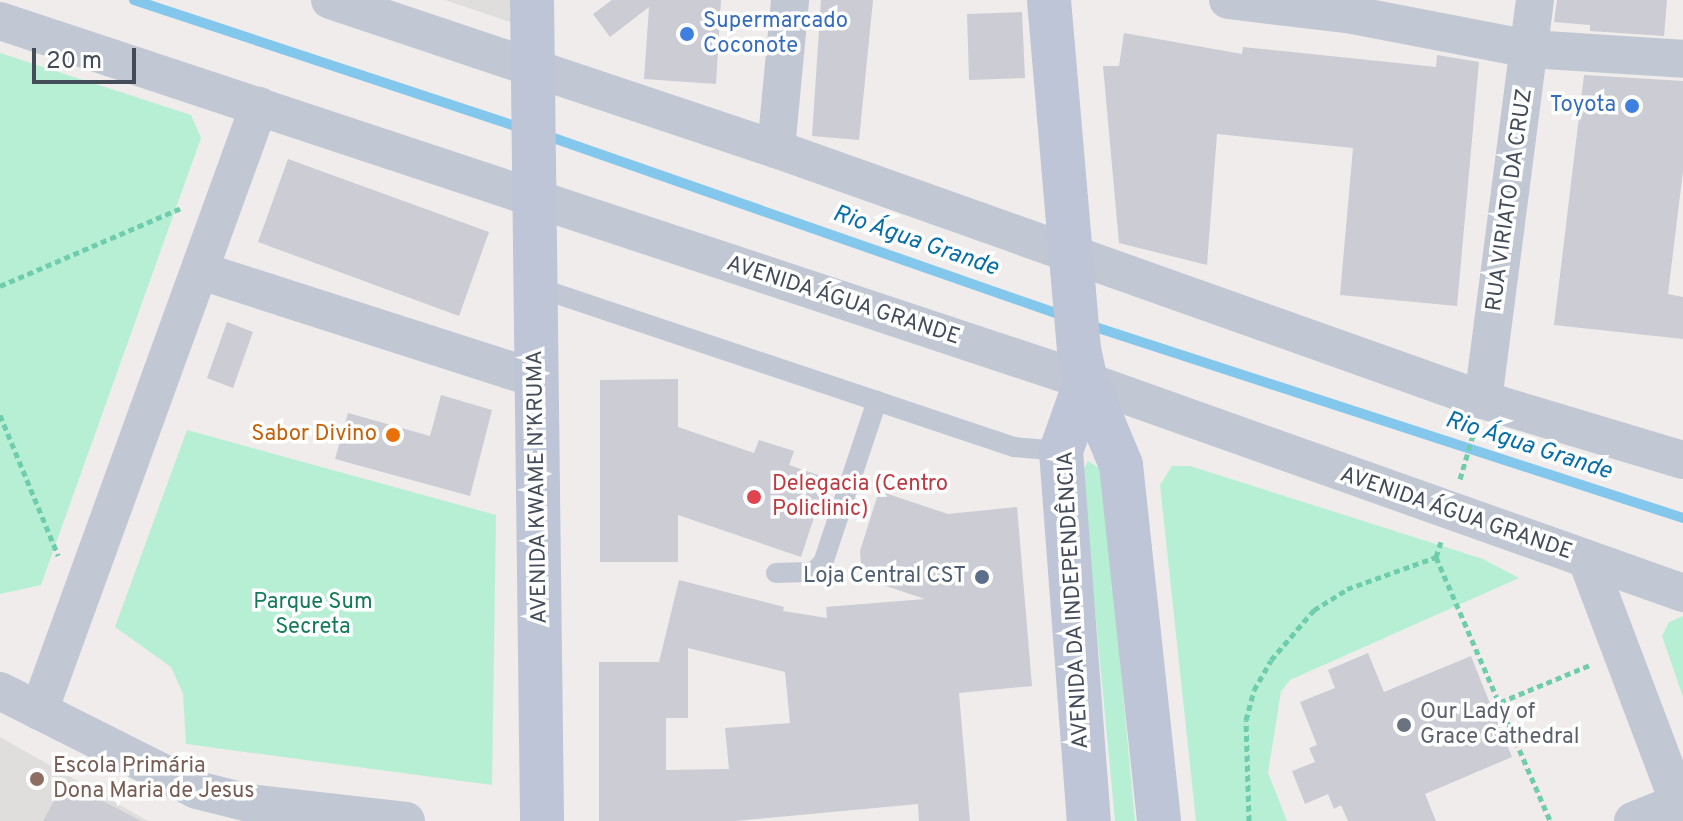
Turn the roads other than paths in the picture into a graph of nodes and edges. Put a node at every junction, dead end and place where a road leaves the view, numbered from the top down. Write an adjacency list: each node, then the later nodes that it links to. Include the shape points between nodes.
1 (330, 0): 11 (street)
2 (532, 0): 11 (street, AVENIDA KWAME N’KRUMA)
3 (790, 0): 13 (street)
4 (1049, 0): 15 (street, AVENIDA DA INDEPENDÊNCIA)
5 (1228, 0): 7 (street)
6 (1535, 0): 9 (street, RUA VIRIATO DA CRUZ)
7 (1353, 7): 9 (street)
8 (0, 21): 12 (street, AVENIDA ÁGUA GRANDE)
9 (1530, 49): 10 (street); 20 (street, RUA VIRIATO DA CRUZ)
10 (1683, 59)
11 (533, 85): 13 (street); 14 (street, AVENIDA KWAME N’KRUMA)
12 (259, 106): 14 (street, AVENIDA ÁGUA GRANDE); 16 (street)
13 (776, 149): 15 (street)
14 (534, 199): 17 (street, AVENIDA KWAME N’KRUMA); 18 (street, AVENIDA ÁGUA GRANDE)
15 (1072, 269): 18 (street, AVENIDA DA INDEPENDÊNCIA); 20 (street)
16 (201, 271): 19 (street); 28 (street)
17 (536, 287): 19 (street, AVENIDA KWAME N’KRUMA); 21 (lane)
18 (1083, 365): 22 (street, AVENIDA DA INDEPENDÊNCIA); 24 (street, AVENIDA ÁGUA GRANDE, via 1450,513); 33 (street, via 1121,465)
19 (537, 379): 31 (street, AVENIDA KWAME N’KRUMA)
20 (1483, 400): 23 (street)
21 (877, 401): 22 (lane, via 1014,447); 25 (lane, via 823,563 813,572)
22 (1061, 451): 32 (street, AVENIDA DA INDEPENDÊNCIA)
23 (1683, 460)
24 (1587, 560): 26 (street, AVENIDA ÁGUA GRANDE); 29 (street)
25 (776, 573)
26 (1683, 593)
27 (0, 691): 28 (street)
28 (39, 711): 30 (street, via 197,790 249,803)
29 (1681, 802): 34 (street)
30 (406, 821)
31 (542, 821)
32 (1089, 821)
33 (1159, 821)
34 (1633, 821)

